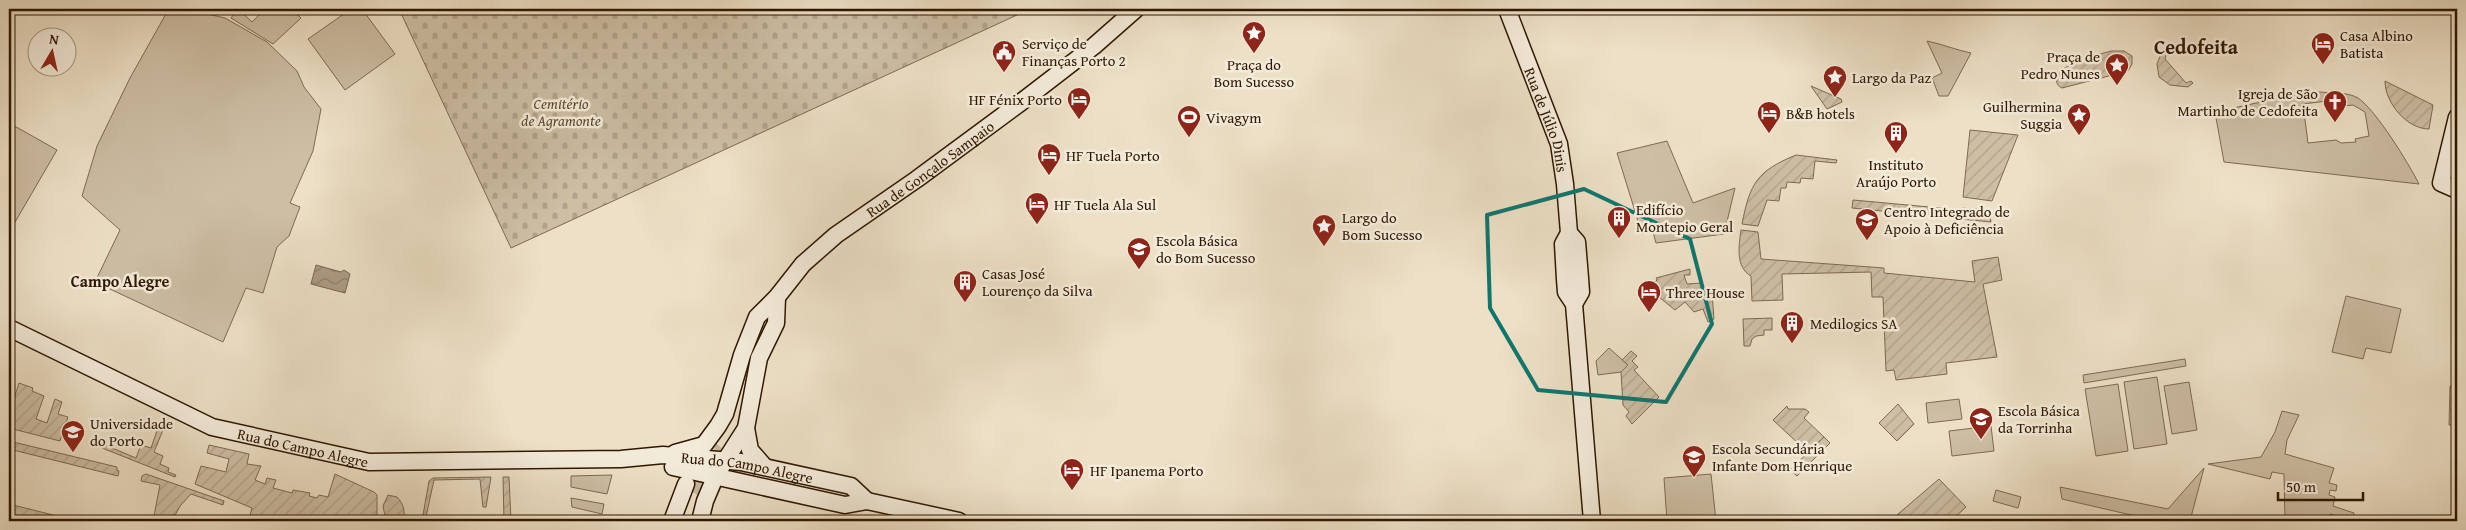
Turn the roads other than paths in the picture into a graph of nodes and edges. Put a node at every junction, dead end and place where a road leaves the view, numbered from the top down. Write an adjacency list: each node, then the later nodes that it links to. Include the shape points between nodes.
1 (1136, 9): 5 (main road, Rua de Gonçalo Sampaio, via 1020,103 836,235 803,264)
2 (1507, 9): 19 (main road, Rua de Júlio Dinis, via 1559,144 1569,233 1577,242 1581,292 1574,304)
3 (2457, 117): 4 (main road, via 2440,184)
4 (2457, 190)
5 (777, 297): 7 (main road, via 776,323 759,358); 8 (main road, via 750,356 735,416); 9 (main road, Rua de Gonçalo Sampaio, via 757,317 724,414 708,440 704,444)
6 (9, 328): 10 (main road, Rua do Campo Alegre, via 212,427 341,457 369,462)
7 (746, 428): 11 (main road, via 750,450); 12 (main road)
8 (718, 444)
9 (663, 455): 10 (main road, Rua do Campo Alegre); 12 (main road, Rua do Campo Alegre)
10 (621, 459): 12 (main road, Rua do Campo Alegre, via 639,465)
11 (764, 466): 12 (main road, Rua do Campo Alegre); 14 (main road, Rua do Campo Alegre, via 851,486)
12 (720, 468): 13 (main road, Rua do Campo Alegre); 15 (main road)
13 (745, 477): 14 (main road, Rua do Campo Alegre, via 845,504); 15 (main road, via 724,487)
14 (867, 501): 18 (main road, Rua do Campo Alegre)
15 (701, 517)
16 (672, 521): 17 (main road, via 690,488)
17 (682, 521)
18 (960, 521)
19 (1592, 521)

